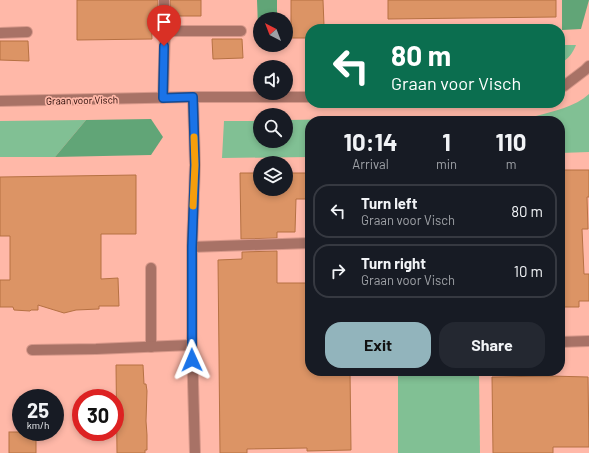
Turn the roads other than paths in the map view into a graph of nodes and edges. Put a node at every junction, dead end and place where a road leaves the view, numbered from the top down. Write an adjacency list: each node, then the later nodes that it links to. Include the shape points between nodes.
1 (164, 0): 2 (street)
2 (165, 31): 3 (street); 10 (street)
3 (240, 31)
4 (27, 32): 5 (street)
5 (0, 33)
6 (589, 66): 7 (street)
7 (565, 85)
8 (193, 97): 9 (street, Graan voor Visch); 10 (street, Graan voor Visch); 13 (street, via 195,165)
9 (305, 97)
10 (163, 98): 11 (street, Graan voor Visch)
11 (0, 101)
12 (305, 244): 13 (street)
13 (192, 247): 17 (street)
14 (151, 268): 18 (street)
15 (589, 341): 16 (street)
16 (565, 342)
17 (192, 345): 18 (street); 20 (street)
18 (151, 346): 19 (street)
19 (32, 350)
20 (195, 453)

